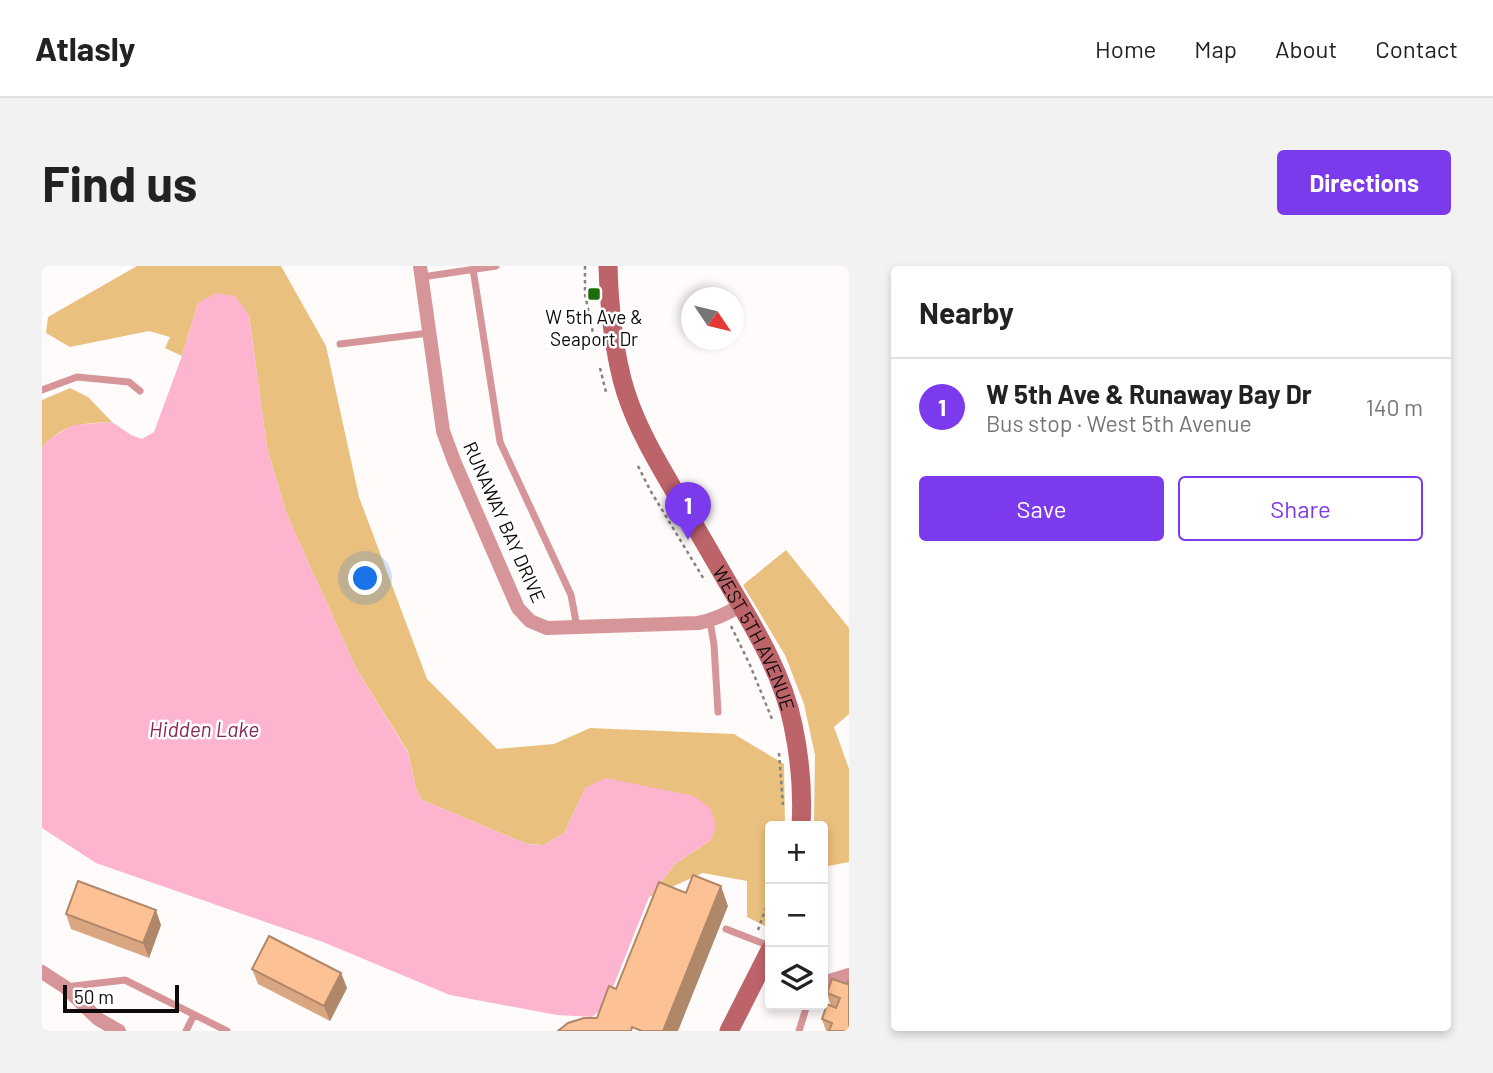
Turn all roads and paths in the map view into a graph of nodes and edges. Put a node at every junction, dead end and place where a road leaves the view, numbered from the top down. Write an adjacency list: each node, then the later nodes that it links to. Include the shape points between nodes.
1 (496, 266): 3 (lane)
2 (608, 266): 9 (main road, WEST 5TH AVENUE, via 625,392 652,453)
3 (473, 270): 4 (lane); 11 (lane, via 500,442 571,595)
4 (421, 272): 5 (street, RUNAWAY BAY DRIVE)
5 (429, 332): 6 (lane); 11 (street, RUNAWAY BAY DRIVE, via 443,431 518,608 530,621 547,628)
6 (340, 344)
7 (42, 390): 8 (lane, via 77,377 129,382)
8 (140, 391)
9 (741, 605): 10 (street, RUNAWAY BAY DRIVE); 13 (main road, WEST 5TH AVENUE, via 776,674 793,724)
10 (710, 621): 11 (street, RUNAWAY BAY DRIVE); 12 (lane)
11 (577, 627)
12 (718, 712)
13 (801, 821)
14 (726, 929): 15 (lane)
15 (765, 954): 26 (main road)
16 (42, 972): 20 (street)
17 (847, 973): 18 (street)
18 (828, 981)
19 (42, 983): 20 (street)
20 (65, 987): 22 (lane, via 125,980); 23 (street, via 98,1019)
21 (805, 1010): 27 (lane)
22 (194, 1015): 24 (lane); 25 (lane)
23 (119, 1031)
24 (186, 1031)
25 (226, 1031)
26 (729, 1031)
27 (799, 1031)

